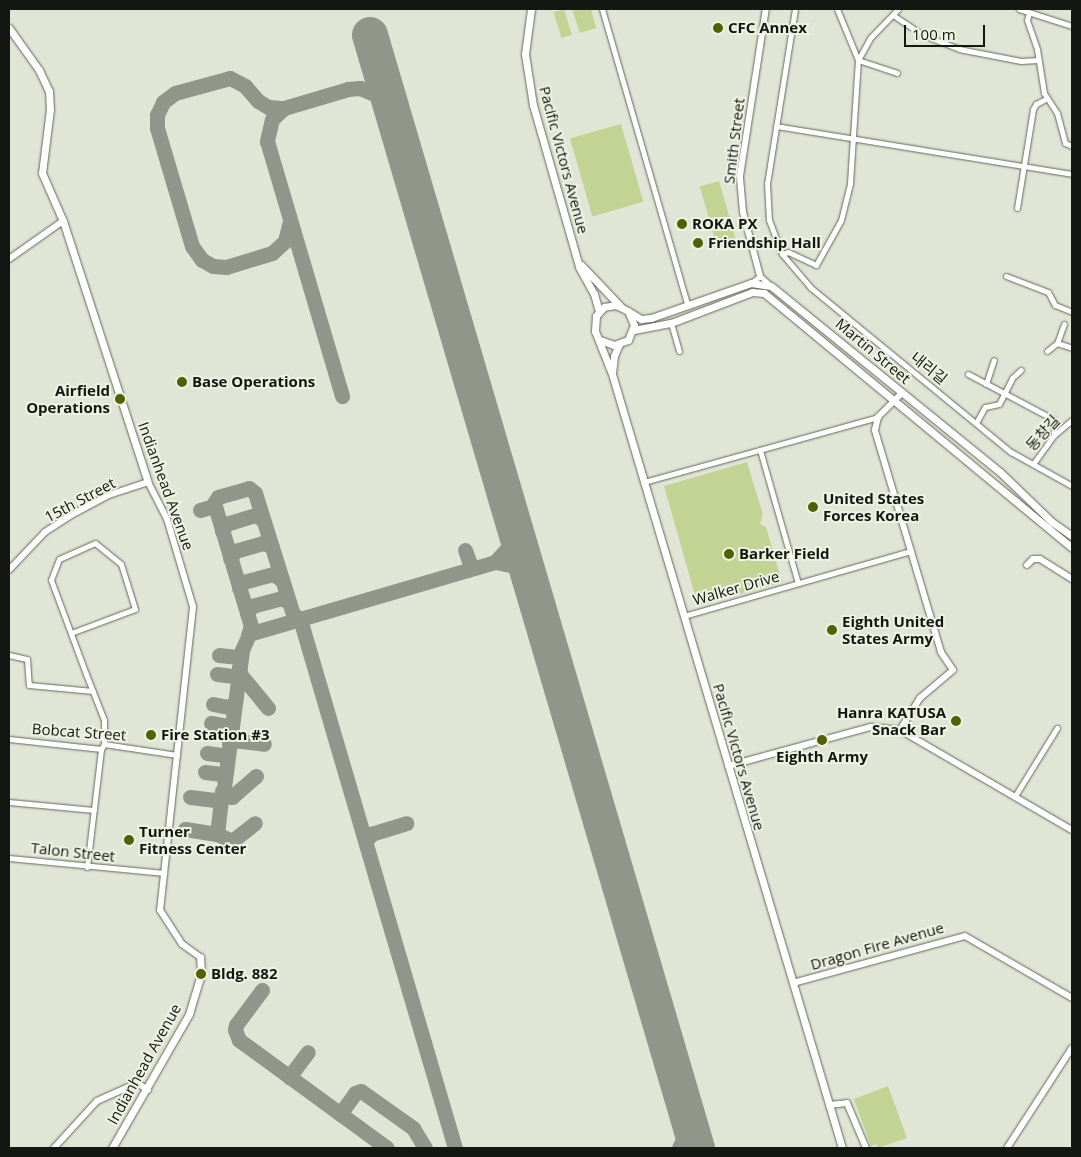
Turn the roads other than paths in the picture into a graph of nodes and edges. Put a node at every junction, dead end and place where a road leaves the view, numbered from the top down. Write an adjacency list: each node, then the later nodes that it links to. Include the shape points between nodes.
1 (531, 9): 25 (main road, Pacific Victors Avenue, via 526,54 533,105)
2 (602, 9): 31 (street)
3 (766, 9): 26 (street, Smith Street, via 740,176 741,203)
4 (795, 9): 16 (street, 내리길)
5 (837, 9): 12 (street)
6 (898, 9): 9 (street)
7 (1020, 9): 8 (street)
8 (1029, 13): 10 (street); 13 (street)
9 (893, 15): 12 (street, via 871,37); 13 (street, via 923,34 959,48 1021,61)
10 (1072, 26)
11 (9, 28): 22 (main road, Indianhead Avenue, via 39,70 49,91 50,109 42,168)
12 (858, 60): 14 (street); 17 (street)
13 (1038, 60): 15 (street)
14 (896, 73)
15 (1046, 100): 18 (street, via 1058,113 1065,143); 19 (street, via 1034,105)
16 (776, 126): 17 (street); 23 (street, 내리길, via 767,198 772,232)
17 (852, 139): 19 (street); 23 (street, via 848,200 818,264 813,266 788,252)
18 (1072, 146)
19 (1023, 166): 20 (street); 21 (street)
20 (1072, 174)
21 (1016, 208)
22 (63, 221): 24 (street); 58 (main road, Indianhead Avenue)
23 (782, 254): 54 (street, 내리길, via 811,288)
24 (9, 259)
25 (576, 259): 30 (main road); 33 (main road, Pacific Victors Avenue, via 594,294)
26 (760, 276): 28 (street); 29 (street)
27 (1006, 276): 34 (street, via 1048,292 1055,305)
28 (751, 283): 29 (main road); 31 (main road)
29 (771, 286): 49 (main road, Martin Street)
30 (620, 306): 32 (main road); 33 (main road, via 609,306)
31 (688, 306): 32 (main road, via 641,319)
32 (628, 311): 37 (main road)
33 (599, 312): 38 (main road, via 594,326)
34 (1072, 312)
35 (671, 323): 37 (main road, Martin Street); 42 (street); 51 (main road, Martin Street, via 752,292 764,293)
36 (1064, 324): 39 (street)
37 (634, 330): 40 (main road, via 628,340)
38 (600, 340): 40 (main road, via 609,345); 46 (main road, Pacific Victors Avenue)
39 (1057, 343): 41 (street); 43 (street)
40 (619, 344): 46 (main road)
41 (1072, 348)
42 (679, 351)
43 (1047, 351)
44 (994, 360): 48 (street)
45 (1021, 370): 50 (street)
46 (612, 374): 59 (main road, Pacific Victors Avenue)
47 (968, 374): 48 (street)
48 (986, 384): 50 (street)
49 (902, 393): 51 (street); 61 (main road, Martin Street)
50 (1004, 393): 54 (street, via 999,404 985,407); 55 (street, via 1053,419)
51 (895, 399): 52 (street); 62 (main road, Martin Street, via 1046,530)
52 (878, 417): 56 (street); 63 (street, via 875,430)
53 (1072, 420): 55 (street, 동창길)
54 (976, 423): 57 (street, 내리길, via 1010,452)
55 (1054, 435): 57 (street, 동창길)
56 (760, 450): 59 (street); 67 (street)
57 (1033, 464): 60 (street, 내리길)
58 (148, 482): 65 (street, 15th Street, via 109,495 71,515 45,532); 76 (street, Indianhead Avenue, via 167,519 192,599)
59 (644, 482): 68 (main road, Pacific Victors Avenue)
60 (1072, 486)
61 (1072, 536)
62 (1072, 548)
63 (911, 551): 67 (street, Walker Drive); 73 (street, via 942,652 953,670 920,698)
64 (1027, 565): 66 (street, via 1033,559 1040,559)
65 (9, 570)
66 (1072, 579)
67 (798, 583): 68 (street, Walker Drive)
68 (684, 616): 77 (main road, Pacific Victors Avenue)
69 (71, 633): 69 (street, via 135,609 121,564 95,543 58,558 52,570 51,580); 71 (street)
70 (9, 654): 71 (street, via 27,659 29,685)
71 (93, 691): 75 (street, via 106,729)
72 (1057, 728): 78 (street)
73 (900, 730): 77 (street, via 871,727); 78 (street)
74 (9, 739): 75 (street, Bobcat Street)
75 (103, 746): 76 (street, Bobcat Street); 80 (street)
76 (176, 756): 84 (street, Indianhead Avenue)
77 (728, 766): 86 (main road, Pacific Victors Avenue)
78 (1015, 796): 81 (street)
79 (9, 802): 80 (street)
80 (94, 810): 83 (street)
81 (1072, 830)
82 (9, 858): 83 (street, Talon Street)
83 (87, 867): 84 (street, Talon Street)
84 (164, 873): 85 (street, Indianhead Avenue, via 160,910 182,944)
85 (200, 957): 89 (main road, Indianhead Avenue, via 201,974 189,1014)
86 (793, 983): 87 (street, Dragon Fire Avenue, via 964,936); 90 (main road, Pacific Victors Avenue)
87 (1072, 998)
88 (1072, 1048): 95 (street)
89 (148, 1090): 91 (street, via 137,1083 97,1101); 92 (main road, Indianhead Avenue)
90 (829, 1105): 93 (main road, Pacific Victors Avenue); 94 (street, via 847,1103)
91 (54, 1148)
92 (112, 1148)
93 (842, 1148)
94 (866, 1148)
95 (1007, 1148)

